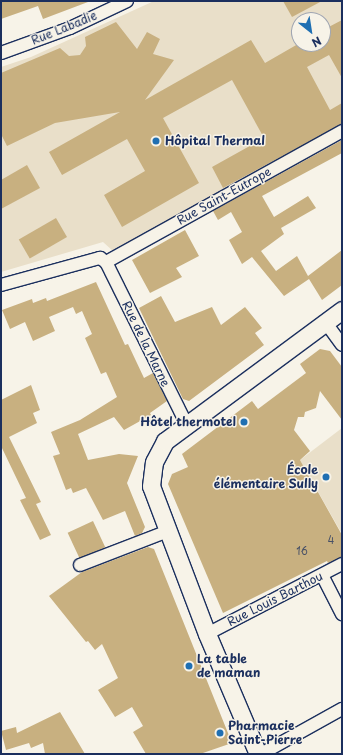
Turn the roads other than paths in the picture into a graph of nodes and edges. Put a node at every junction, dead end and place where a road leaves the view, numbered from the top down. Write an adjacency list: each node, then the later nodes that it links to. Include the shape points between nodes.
1 (127, 1): 2 (street, Rue Labadie, via 70,28)
2 (1, 53)
3 (342, 131): 4 (street, Rue Saint-Eutrope)
4 (106, 262): 5 (street, via 100,258); 9 (street, Rue de la Marne)
5 (1, 286)
6 (342, 310): 7 (main road)
7 (326, 323): 8 (street); 9 (main road)
8 (342, 345)
9 (187, 425): 10 (main road, via 165,441 154,462 151,486)
10 (168, 531): 12 (street); 15 (main road)
11 (342, 564): 13 (street, Rue Louis Barthou)
12 (80, 565)
13 (322, 575): 14 (street); 15 (street, Rue Louis Barthou)
14 (342, 614)
15 (207, 634): 17 (main road)
16 (342, 709): 18 (street)
17 (258, 754)
18 (261, 754)

